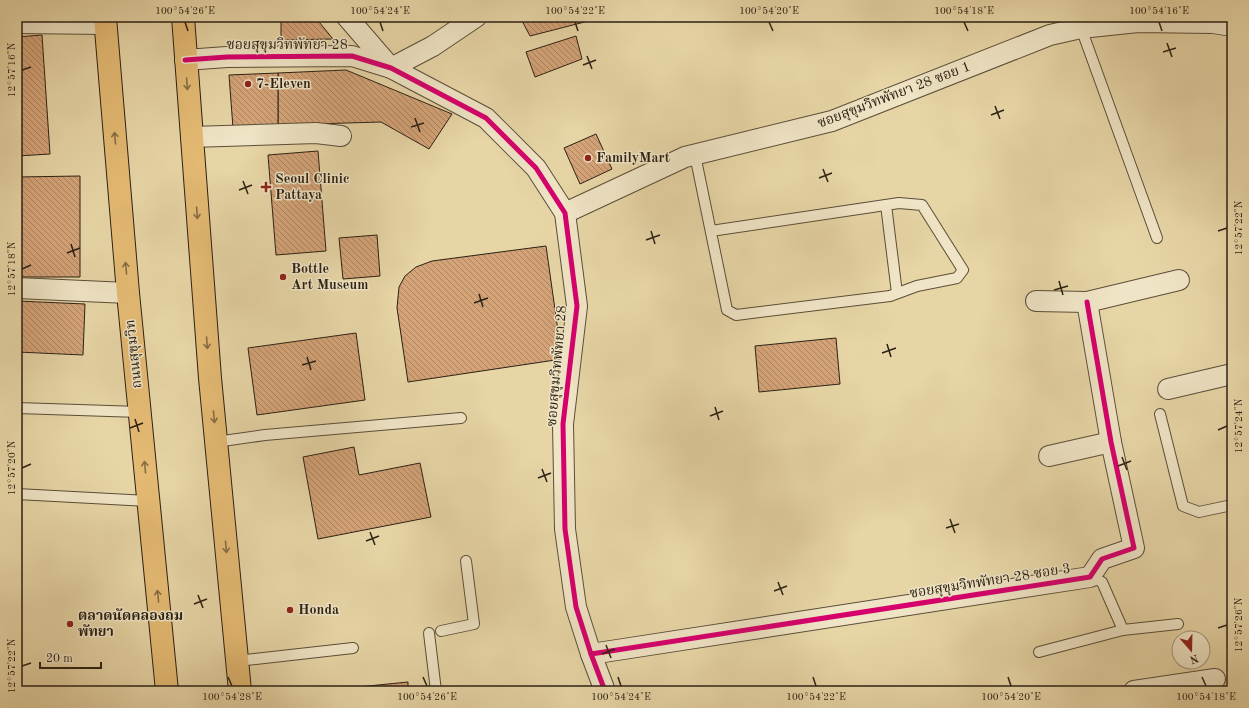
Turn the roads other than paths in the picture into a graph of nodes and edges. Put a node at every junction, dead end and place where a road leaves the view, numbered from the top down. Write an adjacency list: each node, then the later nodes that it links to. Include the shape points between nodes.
1 (182, 17): 9 (highway)
2 (347, 17): 10 (street)
3 (476, 17): 10 (street, via 433,46)
4 (1138, 19): 7 (street, ซอยสุขุมวิทพัทยา 28 ซอย 1); 8 (street, ซอยสุขุมวิทพัทยา 28 ซอย 1)
5 (106, 20): 6 (street); 20 (highway, ถนนสุขุมวิท, one-way to 5)
6 (17, 23)
7 (1232, 26)
8 (1081, 28): 13 (street, ซอยสุขุมวิทพัทยา 28 ซอย 1, via 1050,35 832,122); 17 (lane)
9 (185, 60): 10 (street, ซอยสุขุมวิทพัทยา 28, via 352,56); 12 (highway, one-way to 12)
10 (391, 68): 15 (street, ซอยสุขุมวิทพัทยา 28, via 486,118 536,168)
11 (341, 136): 12 (street, via 316,133)
12 (191, 137): 30 (highway, one-way to 30)
13 (695, 155): 15 (street, ซอยสุขุมวิทพัทยา 28 ซอย 1, via 685,157); 16 (lane)
14 (886, 205): 16 (lane); 21 (lane); 21 (lane, via 922,205 963,270 957,278)
15 (565, 213): 44 (street, ซอยสุขุมวิทพัทยา 28, via 576,306 563,424 565,529 576,607)
16 (711, 231): 21 (lane, via 727,310 736,315 890,296)
17 (1157, 238)
18 (1179, 280): 23 (street)
19 (17, 288): 20 (street)
20 (128, 293): 27 (highway, ถนนสุขุมวิท)
21 (897, 293)
22 (1036, 301): 23 (street)
23 (1087, 302): 31 (street, ซอยสุขุมวิทพัทยา 28 ซอย 3)
24 (1232, 374): 25 (street)
25 (1168, 389)
26 (17, 408): 27 (lane)
27 (140, 412): 34 (highway, ถนนสุขุมวิท, one-way to 27)
28 (1160, 414): 35 (lane, via 1183,506 1199,512)
29 (461, 418): 30 (lane, via 265,435)
30 (216, 442): 45 (highway, one-way to 45)
31 (1111, 442): 32 (street); 37 (street, ซอยสุขุมวิทพัทยา 28 ซอย 3, via 1134,548 1102,559)
32 (1049, 456)
33 (17, 494): 34 (lane)
34 (148, 501): 47 (highway, ถนนสุขุมวิท, one-way to 34)
35 (1232, 505)
36 (466, 561): 40 (lane, via 474,624)
37 (1090, 578): 39 (lane, via 1102,582); 44 (street, ซอยสุขุมวิทพัทยา 28 ซอย 3)
38 (1178, 624): 39 (lane)
39 (1123, 630): 43 (lane)
40 (441, 631)
41 (429, 633): 49 (lane)
42 (353, 648): 45 (lane)
43 (1039, 652)
44 (591, 654): 50 (street, ซอยสุขุมวิทพัทยา 28)
45 (237, 661): 48 (highway)
46 (1216, 679): 51 (street)
47 (167, 691)
48 (240, 691)
49 (436, 691)
50 (605, 691)
51 (1134, 691)

